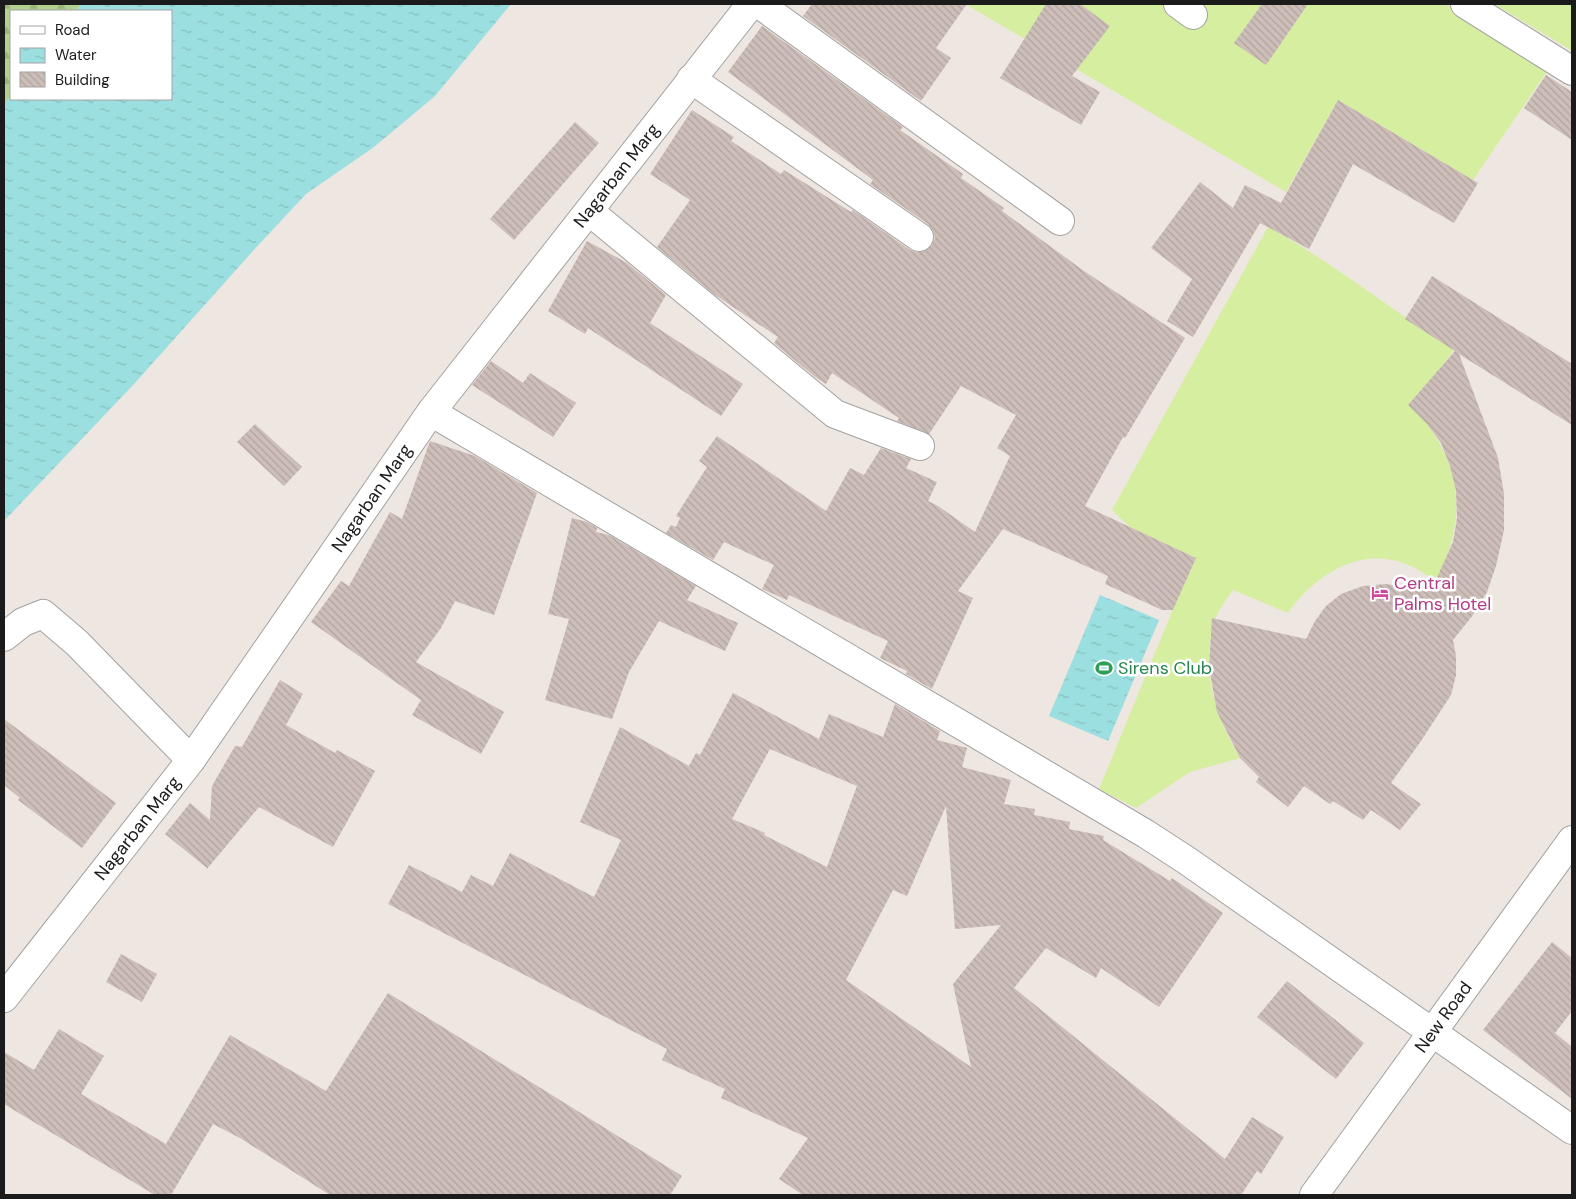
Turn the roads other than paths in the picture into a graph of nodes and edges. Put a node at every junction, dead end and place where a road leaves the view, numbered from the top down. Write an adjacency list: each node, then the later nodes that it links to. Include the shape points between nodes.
1 (751, 4): 5 (street, Nagarban Marg)
2 (759, 4): 7 (street)
3 (1466, 4): 4 (street)
4 (1572, 71)
5 (692, 79): 6 (street, Nagarban Marg); 8 (street)
6 (589, 211): 9 (street, Nagarban Marg); 10 (street, via 835,414)
7 (1060, 221)
8 (919, 236)
9 (431, 412): 12 (street, Nagarban Marg); 15 (street, via 1146,834)
10 (920, 446)
11 (4, 637): 12 (street, via 23,622 43,614 77,643)
12 (191, 760): 14 (street, Nagarban Marg)
13 (1572, 840): 15 (street, New Road)
14 (4, 998)
15 (1431, 1032): 16 (street); 17 (street, New Road)
16 (1572, 1130)
17 (1314, 1195)

